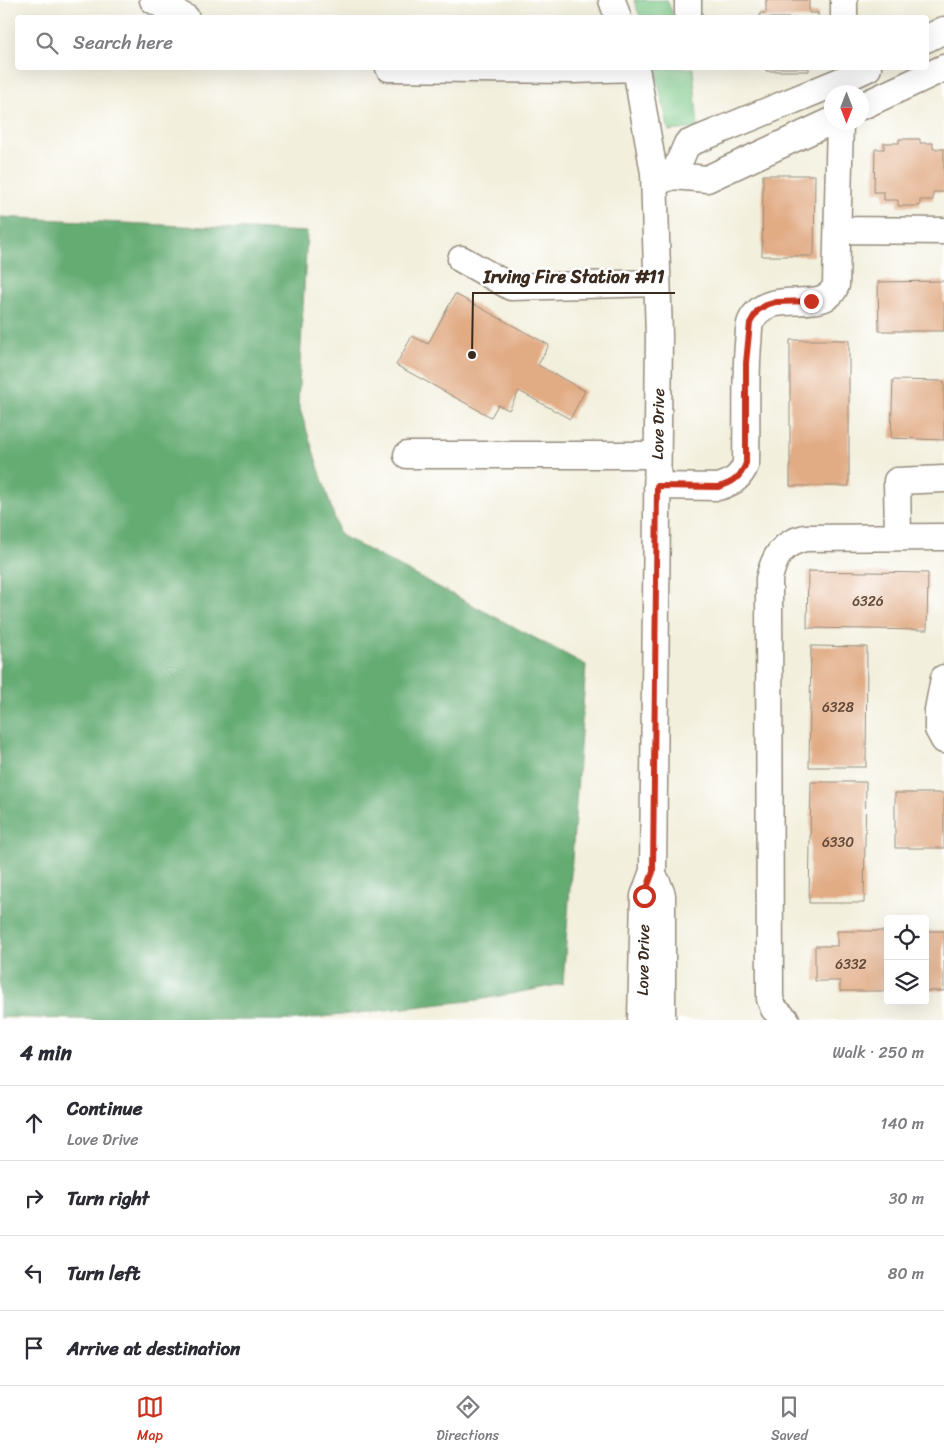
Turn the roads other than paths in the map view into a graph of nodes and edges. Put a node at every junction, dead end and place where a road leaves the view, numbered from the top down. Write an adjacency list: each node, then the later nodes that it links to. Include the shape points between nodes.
1 (153, 0): 5 (street)
2 (612, 0): 6 (street)
3 (688, 0): 7 (street)
4 (844, 0): 8 (street)
5 (180, 15)
6 (617, 15)
7 (688, 15)
8 (844, 15)
9 (944, 30): 10 (street)
10 (929, 37)
11 (944, 68): 15 (street)
12 (636, 70): 18 (street, Love Drive, via 654,173)
13 (864, 70): 14 (street)
14 (842, 80): 18 (street, via 686,144)
15 (869, 103)
16 (824, 125): 18 (street, via 707,179)
17 (840, 130): 19 (street)
18 (664, 179): 22 (street, Love Drive)
19 (838, 230): 20 (street); 26 (street, via 833,293 827,298 766,305 757,311 750,323 746,363 746,463 742,473 718,487)
20 (944, 231)
21 (461, 259): 22 (street, via 511,287)
22 (657, 283): 24 (street, Love Drive)
23 (407, 455): 24 (street)
24 (657, 455): 26 (street, Love Drive)
25 (944, 478): 27 (street, via 897,481)
26 (657, 486): 31 (street, Love Drive)
27 (898, 537): 28 (street); 34 (street, via 805,538 793,541 776,559 769,579 770,999 774,1009)
28 (944, 537)
29 (944, 678): 30 (street, via 938,729)
30 (944, 740)
31 (653, 872): 32 (street, Love Drive, via 644,896); 33 (street, Love Drive, via 662,895)
32 (641, 1020)
33 (662, 1020)
34 (786, 1020)

